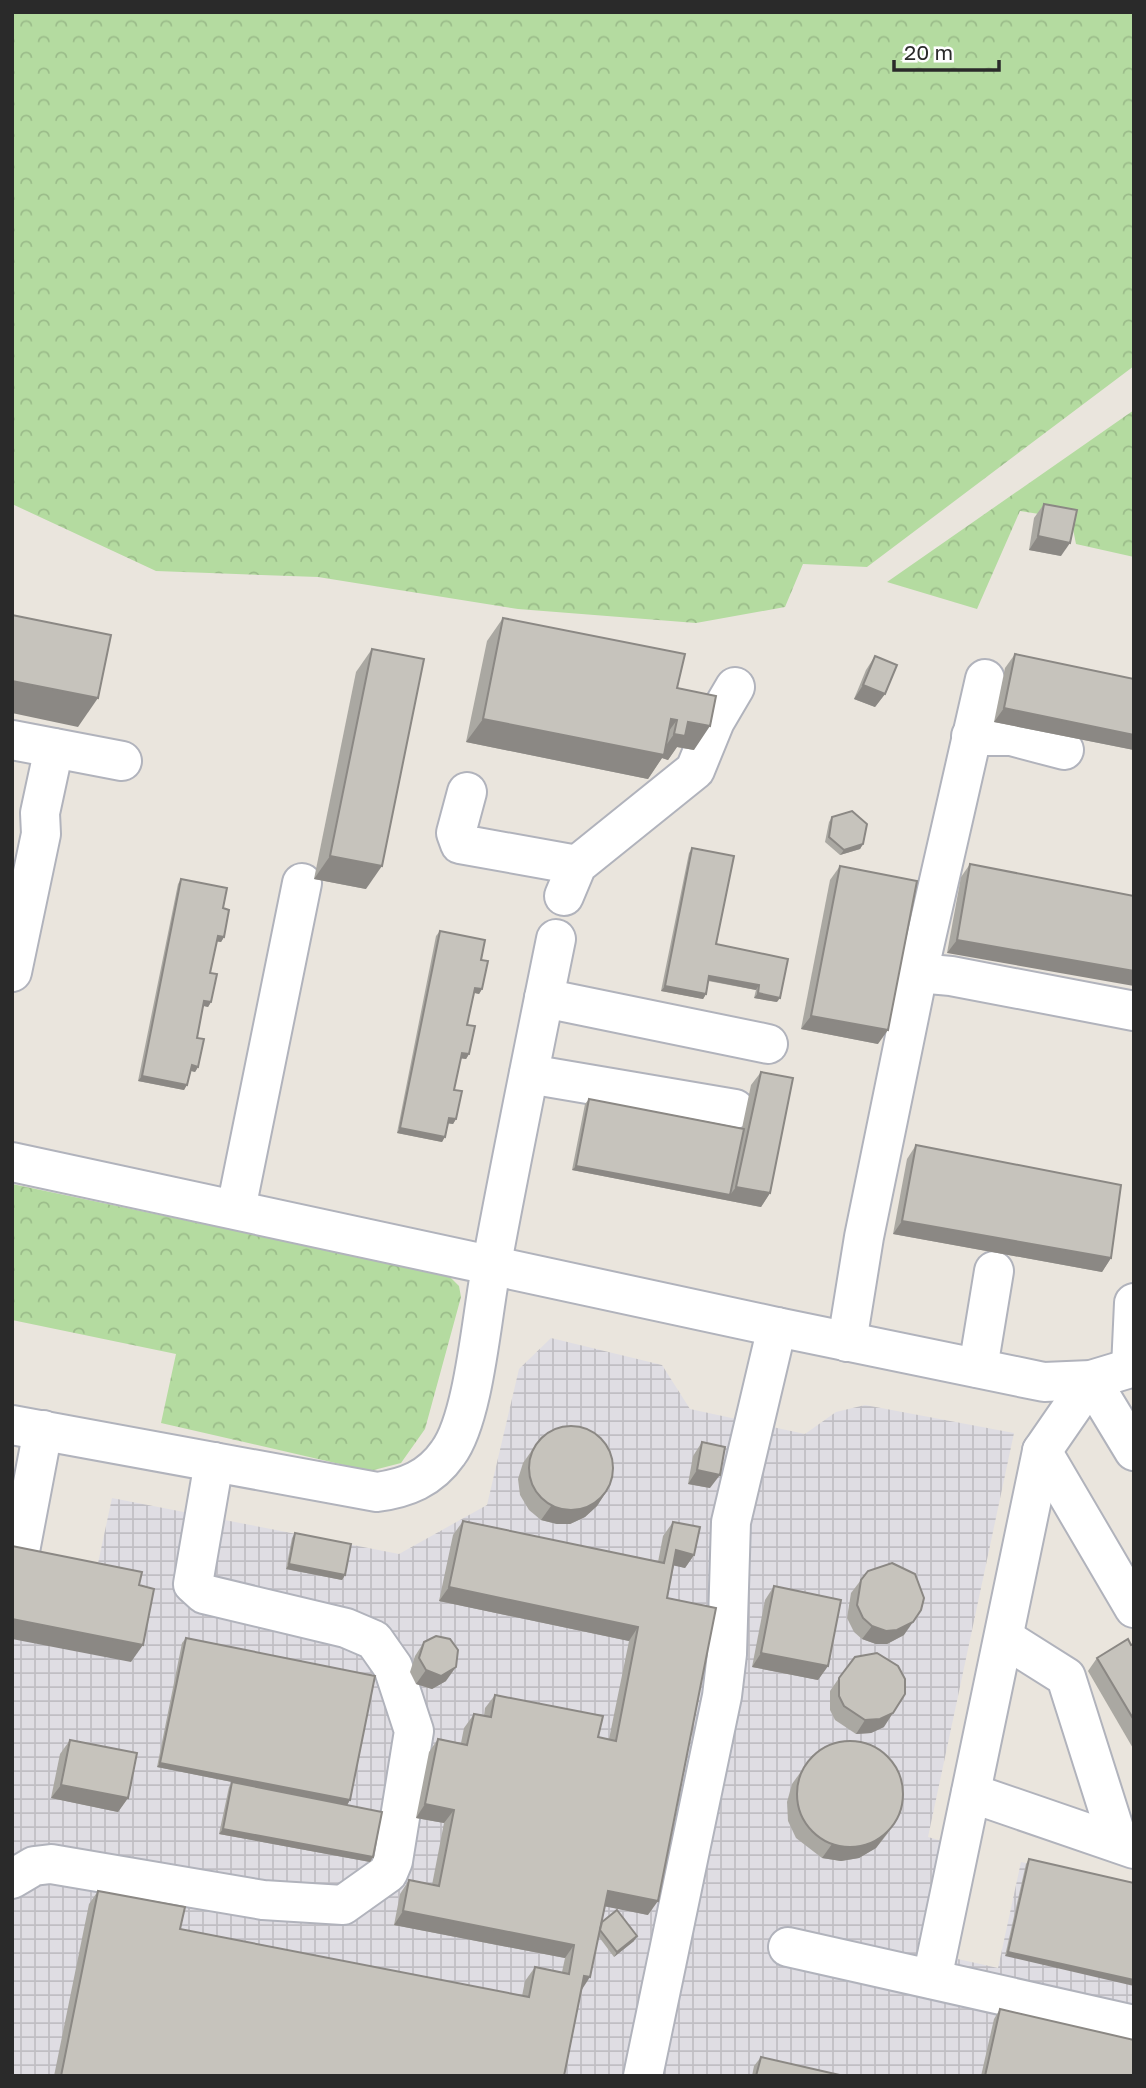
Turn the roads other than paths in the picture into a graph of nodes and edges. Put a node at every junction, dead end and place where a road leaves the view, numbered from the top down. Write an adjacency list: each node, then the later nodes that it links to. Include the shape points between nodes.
1 (985, 679): 3 (street)
2 (735, 687): 8 (street, via 695,771 571,880 460,844 456,833)
3 (971, 736): 6 (street, via 1011,736); 12 (street)
4 (12, 740): 5 (street)
5 (54, 748): 7 (street); 11 (street)
6 (1064, 750)
7 (122, 761)
8 (467, 792)
9 (302, 883): 19 (street)
10 (556, 939): 13 (street)
11 (12, 972)
12 (918, 973): 14 (street); 24 (street)
13 (544, 998): 15 (street); 16 (street)
14 (1134, 1011)
15 (768, 1044)
16 (529, 1074): 17 (street); 20 (street)
17 (735, 1109)
18 (12, 1162): 19 (street)
19 (236, 1209): 20 (street)
20 (491, 1264): 23 (street); 31 (street, via 466,1413 450,1452 432,1472 406,1488 376,1492)
21 (994, 1271): 26 (street)
22 (1134, 1303): 25 (street)
23 (777, 1327): 24 (street); 41 (street, via 731,1522 722,1696)
24 (847, 1342): 26 (street)
25 (1132, 1367): 27 (street)
26 (978, 1368): 27 (street, via 1044,1382)
27 (1091, 1380): 29 (street); 30 (street)
28 (27, 1427): 31 (street); 32 (street)
29 (1042, 1451): 33 (street); 34 (street)
30 (1134, 1451)
31 (214, 1462): 37 (street, via 193,1584 204,1594 346,1628 374,1640 393,1667 414,1731 388,1873 343,1905 263,1900 58,1865 34,1866)
32 (18, 1567)
33 (1134, 1608)
34 (1004, 1638): 35 (street); 36 (street, via 1066,1677)
35 (971, 1793): 36 (street); 39 (street)
36 (1126, 1845)
37 (12, 1879)
38 (788, 1947): 39 (street)
39 (933, 1979): 40 (street)
40 (1134, 2025)
41 (643, 2076)

